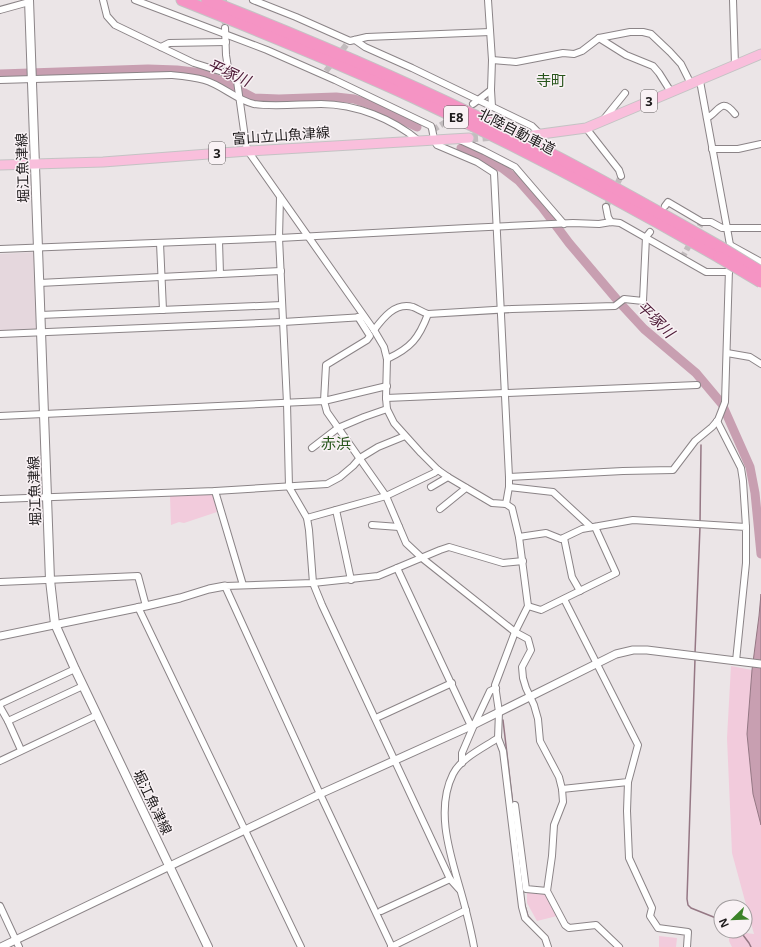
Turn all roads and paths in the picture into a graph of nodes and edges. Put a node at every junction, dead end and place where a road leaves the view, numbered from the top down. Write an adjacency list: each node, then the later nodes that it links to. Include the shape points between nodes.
1 (103, 0): 15 (street, via 107,16 115,25)
2 (135, 0): 10 (street)
3 (182, 0): 58 (highway, 北陸自動車道 / E8, via 312,52 460,119)
4 (207, 0): 58 (highway, 北陸自動車道 / E8, via 353,60 528,142)
5 (253, 0): 14 (street)
6 (488, 0): 11 (street)
7 (733, 0): 18 (street)
8 (29, 1): 9 (street); 20 (main road, 堀江魚津線)
9 (0, 10)
10 (226, 31): 13 (street); 36 (street, via 324,73 431,126)
11 (490, 32): 14 (street, via 367,37); 17 (street)
12 (599, 38): 17 (street, via 574,54 563,53 516,62); 22 (street, via 630,32 651,34); 24 (street, via 626,55 653,66)
13 (226, 42): 15 (street, via 169,43); 19 (street)
14 (351, 42): 27 (street)
15 (161, 47): 19 (street, via 194,63)
16 (761, 54): 18 (main road, 3)
17 (492, 60): 23 (street)
18 (735, 66): 22 (main road, 3)
19 (229, 74): 26 (street, via 237,82)
20 (31, 79): 21 (street); 26 (street, via 171,75 205,80); 41 (main road, 堀江魚津線)
21 (0, 80)
22 (696, 82): 24 (main road, 3); 30 (street)
23 (491, 90): 27 (street); 28 (street)
24 (671, 92): 31 (main road, 3)
25 (625, 93): 31 (street)
26 (240, 98): 37 (street, via 254,104 347,105 388,121); 40 (street)
27 (475, 102): 28 (street)
28 (492, 107): 33 (street, via 532,126)
29 (735, 114): 30 (street, via 729,106 724,105)
30 (707, 118): 39 (street)
31 (602, 122): 32 (main road, 3)
32 (586, 128): 33 (main road, 3); 43 (street)
33 (537, 134)
34 (457, 138): 35 (main road, 富山立山魚津線 / 3); 36 (main road, 富山立山魚津線 / 3); 48 (street, via 515,167)
35 (469, 138)
36 (434, 140): 37 (main road, 富山立山魚津線 / 3); 49 (street, via 437,145 477,162 494,173)
37 (420, 141): 40 (main road, 富山立山魚津線 / 3)
38 (761, 144): 39 (street, via 738,149)
39 (712, 149): 50 (street)
40 (248, 151): 41 (main road, 富山立山魚津線 / 3, via 103,162); 44 (street)
41 (36, 164): 42 (main road, 富山立山魚津線 / 3); 57 (main road, 堀江魚津線)
42 (0, 165)
43 (622, 176)
44 (280, 197): 53 (street); 54 (street)
45 (665, 206): 50 (street, via 668,202 702,222 711,222)
46 (606, 207): 47 (street)
47 (611, 222): 48 (street); 52 (street, via 620,223)
48 (564, 224): 49 (street)
49 (496, 227): 53 (street); 69 (street)
50 (728, 228): 51 (street); 58 (street)
51 (761, 228)
52 (648, 235): 62 (street, via 706,272); 69 (street, via 643,301 624,299 615,306)
53 (307, 236): 54 (street); 73 (street)
54 (280, 238): 55 (street); 61 (street)
55 (219, 241): 56 (street); 64 (street)
56 (160, 243): 57 (street); 65 (street)
57 (39, 249): 59 (street); 67 (main road, 堀江魚津線)
58 (723, 249): 60 (street); 62 (street); 63 (highway, 北陸自動車道 / E8, bridge); 66 (highway, 北陸自動車道 / E8, bridge)
59 (0, 250)
60 (761, 262)
61 (281, 271): 64 (street); 68 (street)
62 (729, 272): 78 (street)
63 (761, 272)
64 (220, 274): 65 (street)
65 (161, 277): 67 (street); 70 (street)
66 (761, 282)
67 (40, 283): 72 (main road, 堀江魚津線)
68 (282, 305): 70 (street); 74 (street)
69 (500, 309): 71 (street); 83 (street)
70 (163, 310): 72 (street)
71 (428, 314): 75 (street, via 412,307 396,308 385,316); 79 (street, via 415,340 400,353)
72 (40, 316): 76 (main road, 堀江魚津線)
73 (361, 317): 74 (street); 75 (street); 85 (street, via 370,336 326,365)
74 (283, 322): 76 (street); 86 (street)
75 (374, 330): 79 (street, via 384,347)
76 (41, 332): 77 (street); 88 (main road, 堀江魚津線)
77 (0, 334)
78 (727, 353): 80 (street, via 750,357); 90 (street, via 725,402)
79 (387, 359): 82 (street)
80 (761, 364)
81 (697, 385): 83 (street)
82 (387, 386): 84 (street); 85 (street)
83 (504, 393): 84 (street); 97 (street)
84 (386, 398): 87 (street)
85 (324, 401): 86 (street); 91 (street, via 327,412)
86 (287, 403): 88 (street); 98 (street)
87 (387, 409): 91 (street); 92 (street)
88 (44, 414): 89 (street); 104 (main road, 堀江魚津線)
89 (0, 416)
90 (718, 419): 97 (street, via 695,441 673,470); 113 (street, via 741,468)
91 (338, 428): 93 (street); 94 (street)
92 (405, 436): 94 (street, via 378,446); 95 (street)
93 (312, 448)
94 (360, 458): 98 (street, via 340,477 327,484); 103 (street)
95 (438, 470): 96 (street); 103 (street)
96 (448, 477): 99 (street); 101 (street)
97 (509, 477): 100 (street)
98 (289, 487): 102 (street); 109 (street)
99 (431, 487)
100 (509, 487): 106 (street); 112 (street, via 553,492)
101 (466, 488): 106 (street, via 492,503); 107 (street)
102 (215, 491): 104 (street); 123 (street)
103 (386, 496): 108 (street); 111 (street)
104 (47, 497): 105 (street); 119 (main road, 堀江魚津線)
105 (0, 499)
106 (506, 504): 114 (street, via 512,508)
107 (440, 509)
108 (336, 510): 109 (street); 120 (street)
109 (307, 518): 122 (street)
110 (372, 525): 111 (street)
111 (399, 527): 116 (street, via 406,543)
112 (593, 527): 113 (street, via 633,520); 115 (street, via 582,529); 125 (street, via 616,573)
113 (746, 527): 133 (street, via 746,563)
114 (519, 537): 115 (street, via 546,533); 117 (street)
115 (564, 538): 125 (street, via 572,577)
116 (422, 558): 117 (street, via 449,547 503,563); 118 (street); 131 (street)
117 (523, 561): 128 (street)
118 (397, 568): 120 (street, via 378,576); 137 (street)
119 (50, 580): 121 (street); 127 (street, via 138,576); 130 (main road, 堀江魚津線)
120 (351, 580): 122 (street)
121 (0, 582)
122 (313, 583): 123 (street); 144 (street)
123 (243, 585): 124 (street)
124 (225, 586): 127 (street); 154 (street)
125 (580, 592): 126 (street)
126 (564, 599): 128 (street, via 541,610); 134 (street)
127 (146, 606): 129 (street)
128 (528, 606): 131 (street)
129 (138, 607): 130 (street); 156 (street)
130 (55, 624): 132 (street); 136 (main road, 堀江魚津線)
131 (515, 632): 139 (street); 140 (street, via 528,639 531,650 522,667)
132 (0, 636)
133 (737, 661): 134 (street, via 633,650); 135 (street)
134 (596, 663): 140 (street); 152 (street, via 638,745)
135 (761, 664)
136 (75, 669): 138 (main road, 堀江魚津線); 141 (street)
137 (452, 683): 144 (street); 146 (street)
138 (83, 686): 143 (main road, 堀江魚津線); 145 (street)
139 (496, 688): 142 (street); 146 (street, via 490,691)
140 (530, 696): 142 (street); 153 (street, via 538,719 540,741 559,777)
141 (0, 705): 145 (street)
142 (499, 712): 146 (street); 147 (street)
143 (97, 715): 148 (street); 157 (main road, 堀江魚津線)
144 (376, 718): 149 (street)
145 (8, 722): 148 (street)
146 (472, 726): 149 (street); 151 (street, via 462,753)
147 (498, 738): 151 (street); 171 (street, via 505,751 522,907 525,918 545,938)
148 (21, 750): 150 (street)
149 (394, 760): 154 (street); 158 (street)
150 (0, 761)
151 (462, 763): 159 (street, via 453,774 447,792 445,813 446,832)
152 (628, 782): 153 (street); 173 (street, via 629,858 652,908 650,916 658,928 688,932)
153 (562, 789): 160 (street, via 563,802 554,825)
154 (320, 794): 156 (street); 169 (street)
155 (515, 805): 160 (street, via 526,888)
156 (244, 830): 157 (street); 168 (street)
157 (169, 866): 164 (street); 167 (main road, 堀江魚津線)
158 (450, 879): 159 (street); 163 (street)
159 (460, 890): 162 (street)
160 (546, 891): 172 (street, via 568,928 596,925)
161 (0, 906): 164 (street)
162 (466, 910): 169 (street); 170 (street)
163 (381, 911)
164 (16, 940): 165 (street); 166 (street)
165 (1, 947)
166 (19, 947)
167 (208, 947)
168 (301, 947)
169 (392, 947)
170 (474, 947)
171 (548, 947)
172 (619, 947)
173 (687, 947)

